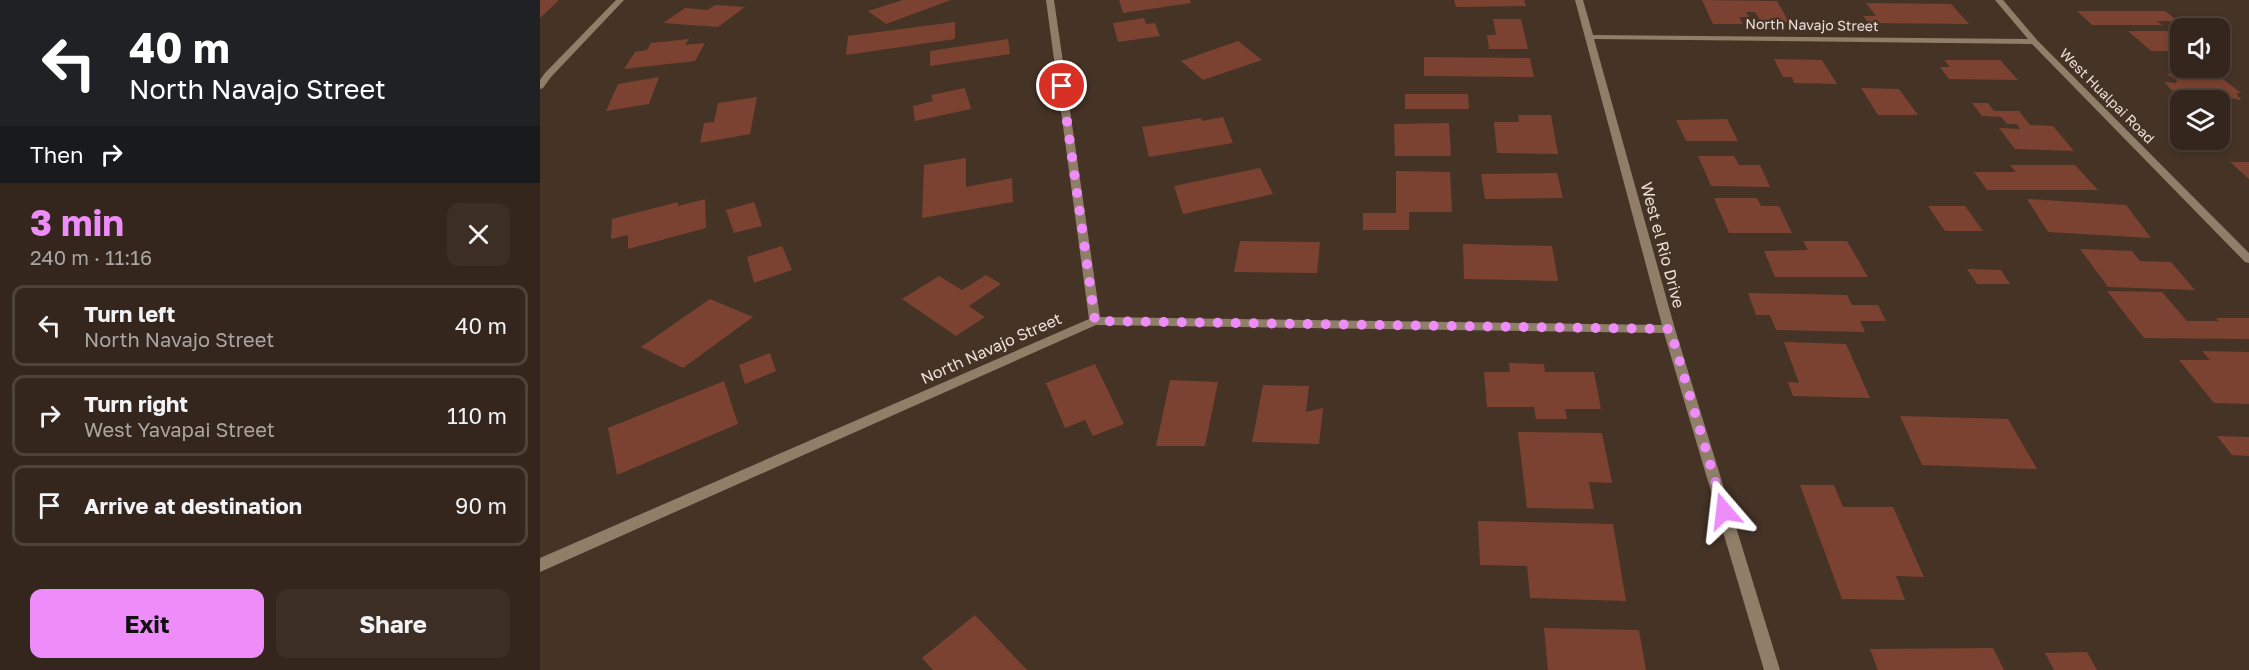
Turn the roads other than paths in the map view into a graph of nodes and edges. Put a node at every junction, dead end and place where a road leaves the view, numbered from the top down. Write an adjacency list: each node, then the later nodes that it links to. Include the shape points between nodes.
1 (620, 0): 7 (street)
2 (1050, 0): 9 (street)
3 (1579, 0): 5 (street, West el Rio Drive)
4 (2000, 0): 6 (street, West Hualpai Road)
5 (1589, 37): 6 (street, North Navajo Street); 10 (street, West el Rio Drive)
6 (2034, 42): 8 (street, West Hualpai Road)
7 (540, 86)
8 (2249, 259)
9 (1095, 321): 10 (street, North Navajo Street); 11 (street, North Navajo Street)
10 (1670, 329): 12 (street, West el Rio Drive)
11 (540, 565)
12 (1772, 670)

